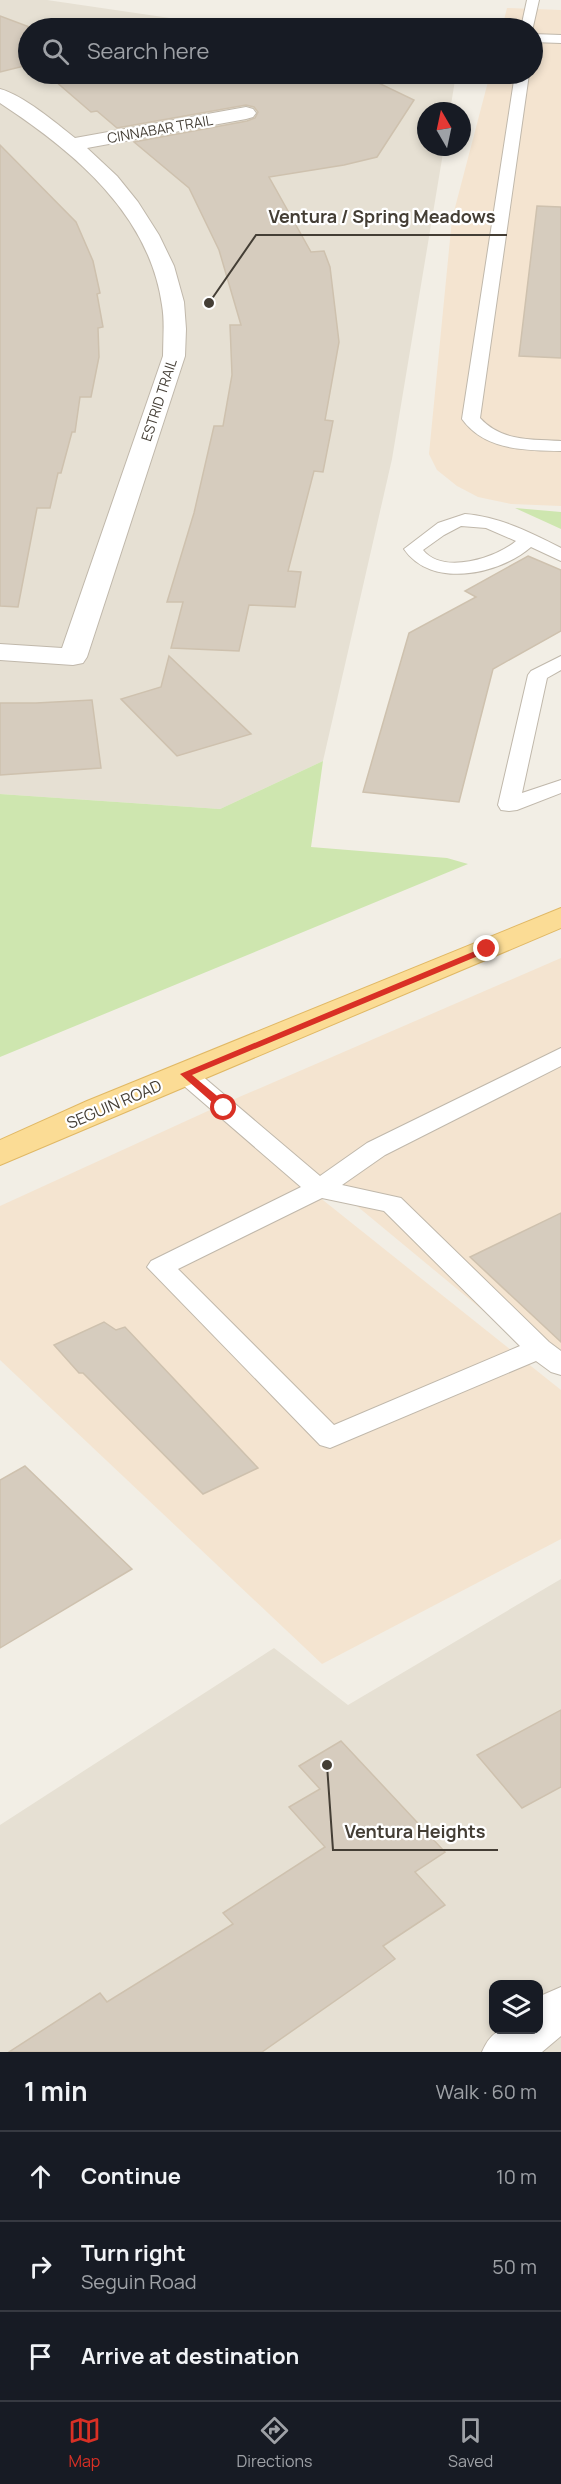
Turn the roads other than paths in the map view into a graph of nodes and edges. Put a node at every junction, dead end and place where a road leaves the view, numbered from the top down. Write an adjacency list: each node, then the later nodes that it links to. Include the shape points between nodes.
1 (533, 0): 2 (lane)
2 (530, 18)
3 (543, 38): 4 (lane)
4 (561, 39)
5 (521, 84): 9 (lane, via 471,418 485,434 519,444)
6 (0, 94): 8 (street, ESTRID TRAIL)
7 (246, 113): 8 (street, CINNABAR TRAIL)
8 (74, 144): 12 (street, ESTRID TRAIL, via 135,210 160,255 173,304 174,356 73,657)
9 (561, 446)
10 (521, 534): 10 (lane, via 464,520 430,534 413,549 417,557 430,565 464,569 508,555 526,542); 11 (lane)
11 (561, 555)
12 (0, 652)
13 (561, 662): 14 (lane, via 538,675 509,806)
14 (561, 786)
15 (558, 922): 17 (main road, SEGUIN ROAD)
16 (561, 1056): 19 (lane, via 376,1149)
17 (185, 1074): 18 (main road, SEGUIN ROAD); 19 (lane)
18 (0, 1154)
19 (319, 1189): 20 (lane, via 392,1204); 20 (lane, via 160,1267 330,1438)
20 (550, 1357)
21 (561, 2008): 22 (street)
22 (543, 2022)
23 (529, 2034): 24 (street)
24 (506, 2052)

